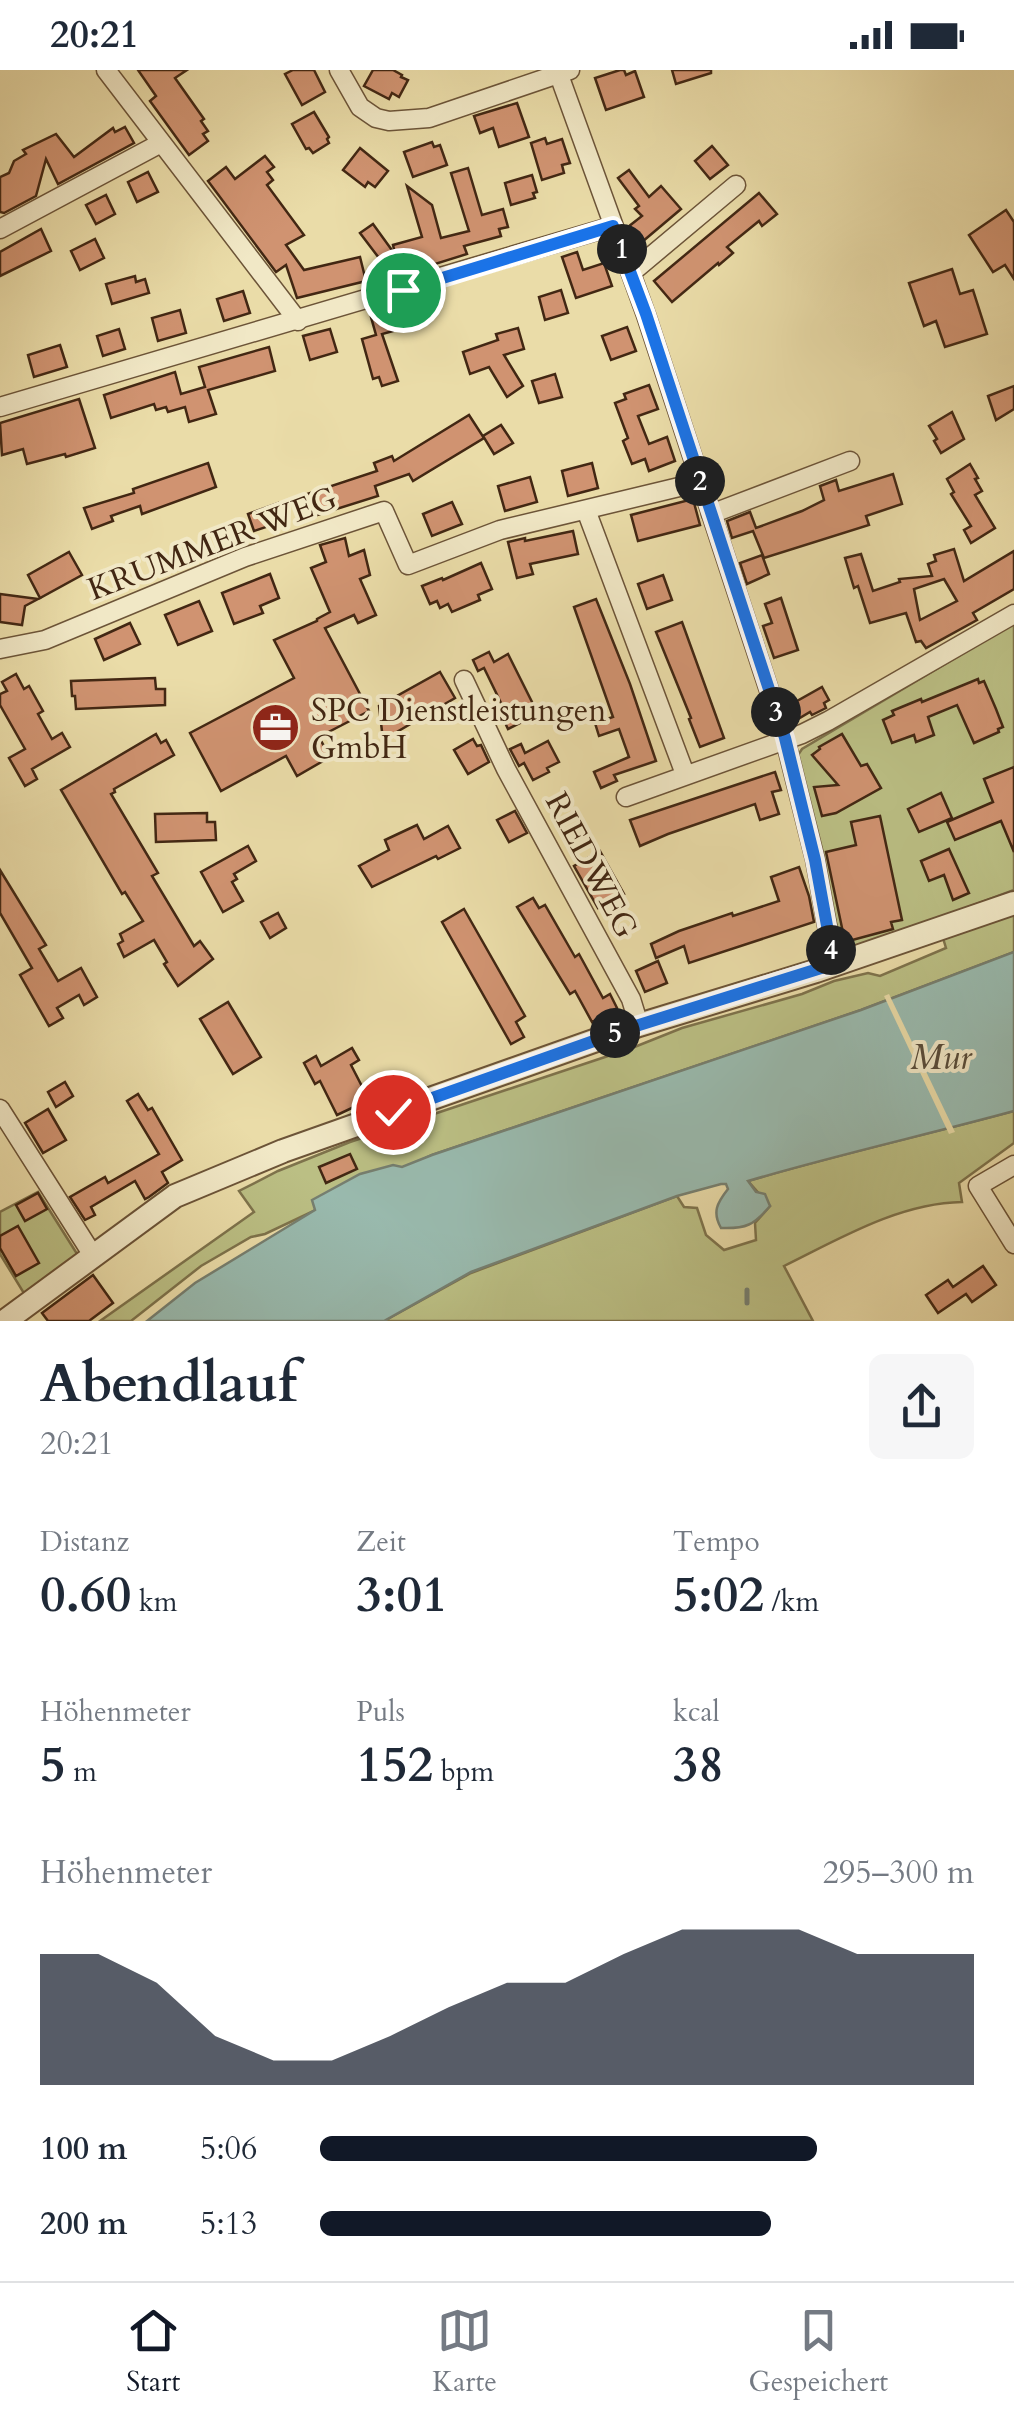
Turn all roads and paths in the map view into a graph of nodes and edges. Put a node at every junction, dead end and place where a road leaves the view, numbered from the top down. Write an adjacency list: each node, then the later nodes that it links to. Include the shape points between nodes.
1 (106, 70): 4 (street)
2 (339, 70): 3 (street, via 360,107 389,121 429,118)
3 (564, 72): 6 (street)
4 (161, 143): 7 (street); 9 (street)
5 (736, 185): 8 (street)
6 (613, 226): 8 (street); 9 (street)
7 (0, 229)
8 (631, 273): 12 (street)
9 (298, 321): 10 (street)
10 (0, 407)
11 (850, 461): 14 (street)
12 (700, 482): 13 (street, KRUMMER WEG); 14 (street)
13 (586, 510): 16 (street, KRUMMER WEG, via 500,530 408,564 384,511 245,557 45,640); 19 (street)
14 (711, 514): 18 (street)
15 (1014, 614): 18 (street, via 828,722)
16 (0, 650)
17 (464, 680): 23 (street, RIEDWEG)
18 (785, 738): 19 (street); 22 (street)
19 (685, 774): 20 (street)
20 (626, 798)
21 (1014, 902): 22 (street)
22 (834, 964): 23 (street)
23 (639, 1025): 27 (street, via 175,1196)
24 (0, 1109): 27 (street)
25 (1014, 1165): 26 (street, via 978,1186)
26 (1014, 1244)
27 (94, 1257): 28 (street)
28 (5, 1321)

